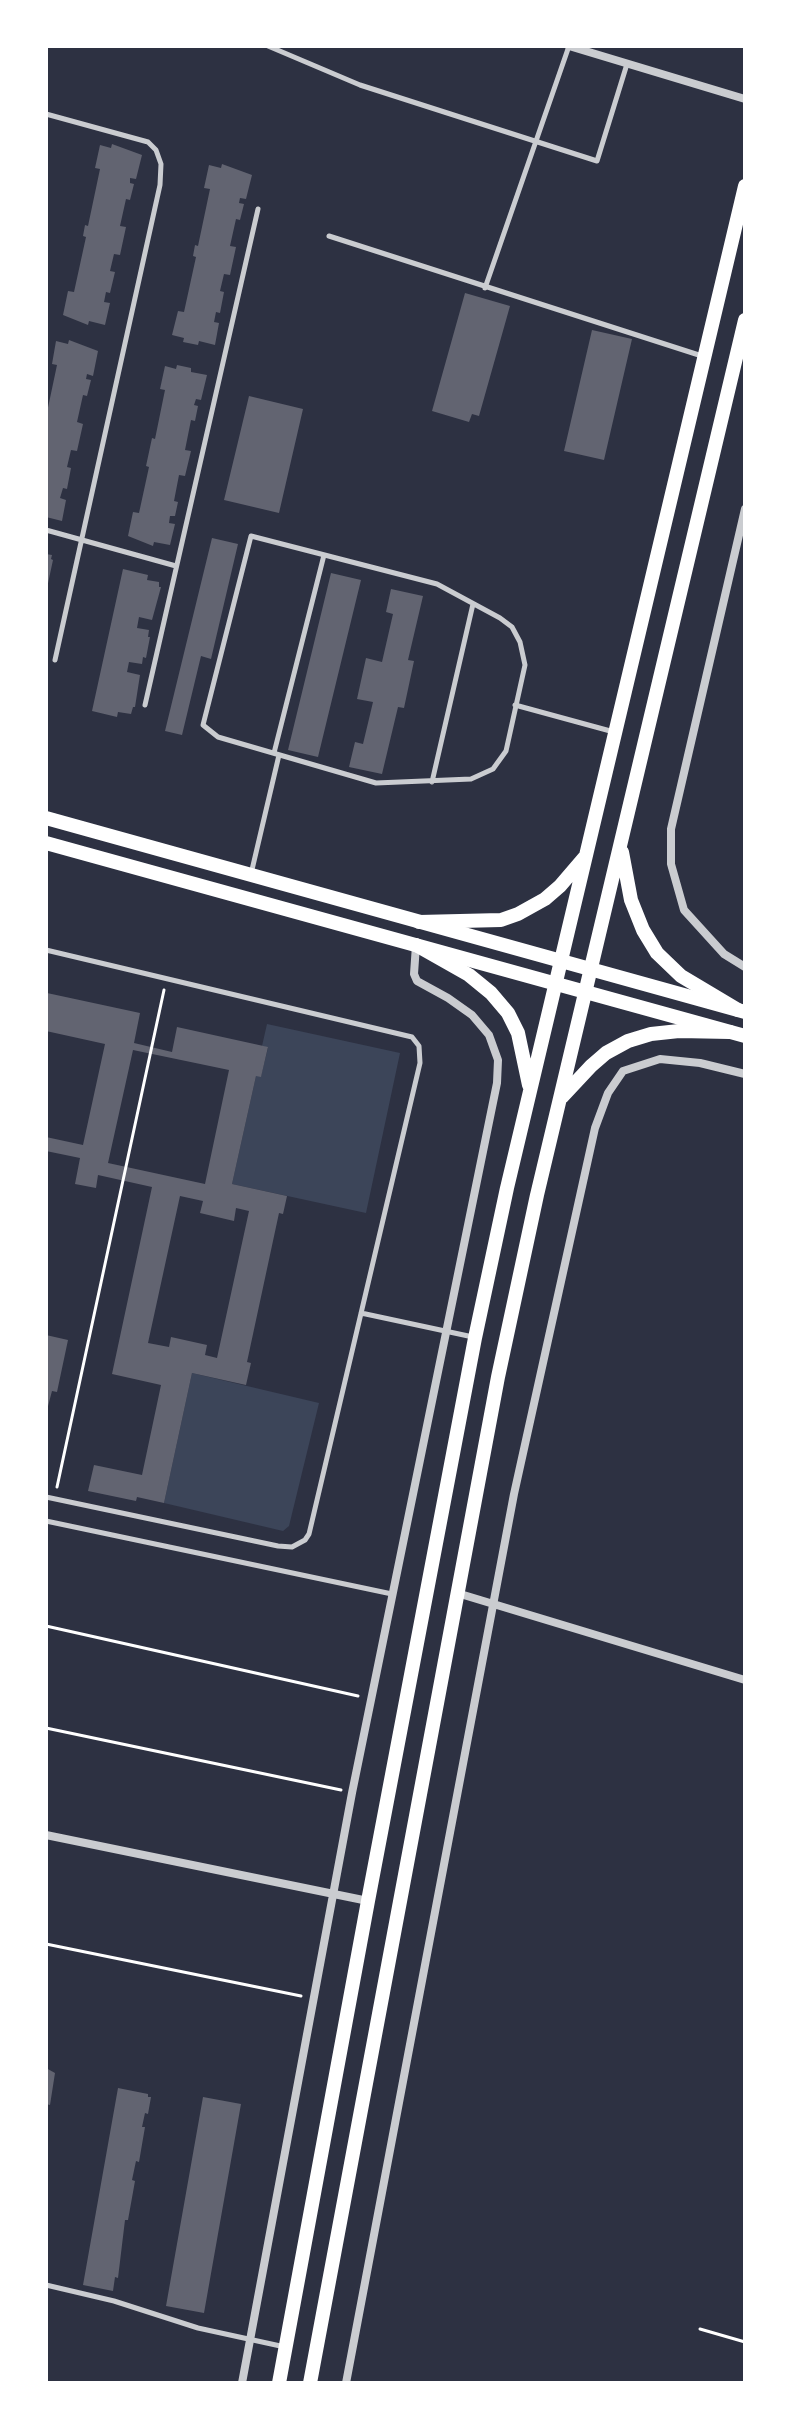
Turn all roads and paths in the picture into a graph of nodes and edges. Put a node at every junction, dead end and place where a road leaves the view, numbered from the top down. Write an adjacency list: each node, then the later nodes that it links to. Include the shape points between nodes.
1 (268, 46): 6 (lane, via 360,85)
2 (569, 46): 3 (street); 6 (lane)
3 (627, 64): 4 (street); 6 (lane, via 597,161)
4 (745, 99)
5 (46, 114): 15 (lane, via 148,142 161,164)
6 (536, 141): 10 (lane)
7 (745, 186): 12 (main road)
8 (258, 209): 17 (lane)
9 (329, 236): 10 (lane)
10 (485, 288): 12 (lane)
11 (745, 320): 27 (main road)
12 (705, 357): 22 (main road)
13 (745, 509): 34 (street, via 671,829 671,864 684,910 724,954)
14 (46, 530): 15 (lane)
15 (82, 540): 17 (lane); 19 (lane)
16 (324, 555): 18 (lane, via 437,584); 23 (lane); 23 (lane, via 251,536 203,725 218,737)
17 (177, 566): 20 (lane)
18 (473, 604): 21 (lane, via 512,627 520,642 525,665); 24 (lane)
19 (55, 660)
20 (145, 705)
21 (515, 705): 22 (lane); 24 (lane, via 506,751 493,769 471,779)
22 (616, 732): 28 (main road)
23 (277, 754): 24 (lane, via 376,783); 29 (lane)
24 (432, 782)
25 (46, 818): 29 (main road)
26 (46, 843): 31 (main road)
27 (620, 845): 35 (main road); 39 (main road, via 631,900 657,953 681,976)
28 (587, 855): 30 (main road, via 545,899 518,914 501,920); 33 (main road)
29 (250, 875): 30 (main road)
30 (419, 922): 33 (main road)
31 (416, 945): 37 (main road); 43 (main road, via 469,975 508,1013 518,1033); 46 (street, via 417,981 472,1015 489,1035 498,1060)
32 (46, 950): 36 (lane)
33 (561, 961): 35 (main road); 37 (main road)
34 (745, 967)
35 (591, 969): 38 (main road); 39 (main road)
36 (166, 979): 45 (lane, via 412,1037 419,1046 420,1063); 49 (path)
37 (556, 984): 38 (main road); 43 (main road)
38 (585, 992): 40 (main road); 44 (main road)
39 (742, 1011)
40 (730, 1032): 41 (main road); 44 (main road, via 679,1031 628,1041 591,1066)
41 (745, 1036)
42 (745, 1074): 53 (street, via 660,1059 623,1071 608,1093 595,1128)
43 (530, 1091): 47 (main road)
44 (559, 1101): 51 (main road)
45 (361, 1313): 46 (lane); 49 (lane, via 305,1540 292,1547 278,1546)
46 (446, 1332): 47 (lane); 52 (street)
47 (475, 1338): 61 (main road)
48 (46, 1497): 49 (lane)
49 (55, 1499)
50 (46, 1521): 52 (lane)
51 (457, 1593): 53 (street); 71 (main road)
52 (393, 1595): 56 (street)
53 (493, 1604): 55 (street); 72 (street)
54 (46, 1626): 56 (path)
55 (745, 1680)
56 (372, 1699): 58 (street)
57 (46, 1728): 58 (path)
58 (352, 1793): 60 (street)
59 (46, 1835): 60 (street)
60 (333, 1894): 61 (street); 63 (street)
61 (368, 1901): 68 (main road)
62 (46, 1944): 63 (path)
63 (314, 1999): 66 (street)
64 (46, 2285): 66 (lane)
65 (700, 2329): 67 (path)
66 (250, 2340): 68 (lane); 69 (street)
67 (745, 2342)
68 (286, 2347): 70 (main road)
69 (242, 2383)
70 (279, 2383)
71 (310, 2383)
72 (346, 2383)

